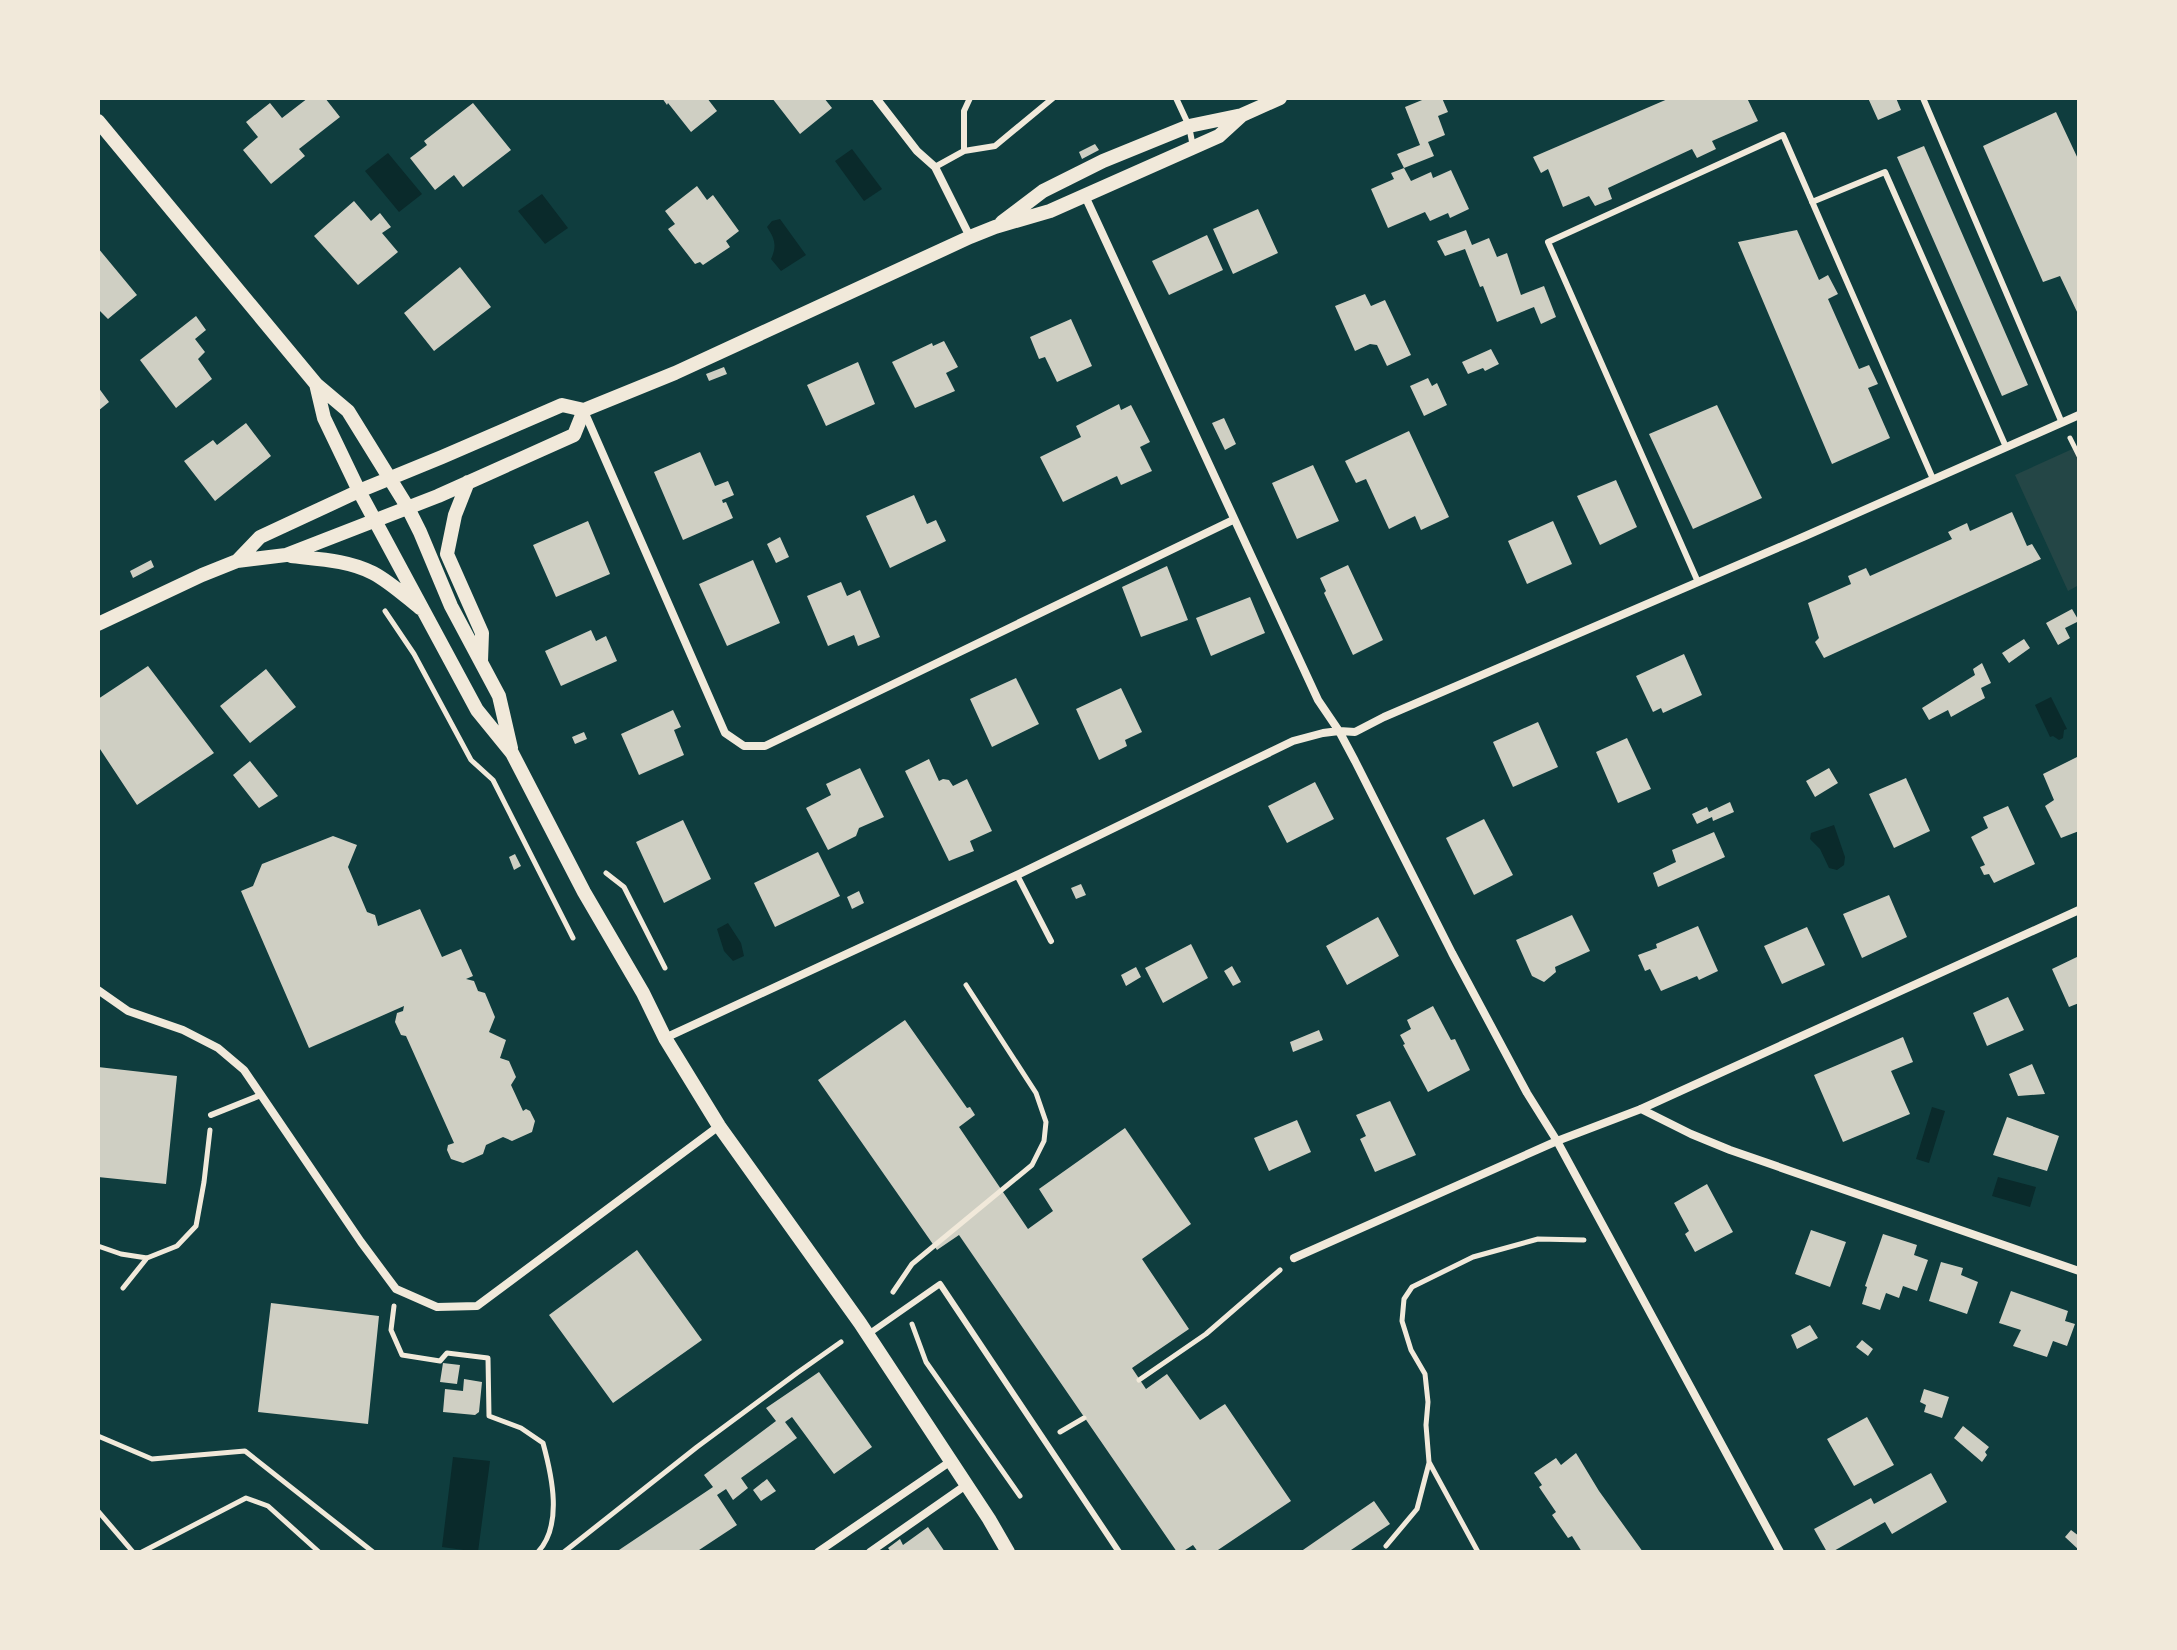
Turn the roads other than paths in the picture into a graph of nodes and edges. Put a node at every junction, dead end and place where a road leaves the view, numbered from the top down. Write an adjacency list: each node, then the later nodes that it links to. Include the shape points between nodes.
1 (876, 98): 12 (street)
2 (970, 98): 11 (lane, via 964,111)
3 (1053, 98): 11 (lane, via 995,146)
4 (1176, 98): 9 (lane)
5 (1280, 98): 7 (street)
6 (1923, 98): 20 (lane)
7 (1242, 115): 9 (street); 10 (street, via 1219,136)
8 (98, 121): 17 (street)
9 (1189, 126): 10 (lane); 15 (street, via 1043,191)
10 (1193, 147): 13 (street)
11 (964, 151): 12 (lane)
12 (935, 167): 16 (street)
13 (1085, 196): 15 (street); 27 (street)
14 (1812, 202): 21 (lane, via 1885,172); 23 (lane); 31 (lane, via 1783,135 1548,242)
15 (995, 227): 16 (street)
16 (970, 237): 18 (street, via 697,364)
17 (316, 384): 22 (street, via 348,411); 25 (street, via 324,418)
18 (584, 410): 22 (street, via 562,405); 24 (street, via 574,435); 27 (street, via 725,733 744,746 765,746)
19 (2079, 415): 20 (street)
20 (2062, 423): 21 (street)
21 (2006, 447): 23 (street)
22 (390, 477): 25 (street); 26 (street)
23 (1933, 479): 31 (street)
24 (468, 482): 26 (street); 34 (street, via 447,554 482,633)
25 (359, 491): 28 (street); 30 (street, via 260,537)
26 (408, 508): 28 (street); 34 (street)
27 (1233, 520): 35 (street, via 1318,700)
28 (375, 521): 29 (street); 32 (street)
29 (286, 555): 30 (street); 32 (street, via 365,569)
30 (237, 561): 33 (street)
31 (1698, 582): 35 (street, via 1355,732)
32 (425, 612): 36 (street, via 477,710)
33 (98, 624)
34 (481, 662): 36 (street, via 499,696)
35 (1339, 731): 37 (street, via 1281,747); 46 (street, via 1452,953)
36 (512, 753): 41 (street)
37 (1017, 875): 39 (lane); 41 (street)
38 (2079, 910): 43 (street)
39 (1051, 941)
40 (98, 990): 42 (street, via 128,1011 218,1048 244,1070)
41 (665, 1038): 45 (street)
42 (261, 1095): 44 (lane); 45 (street, via 396,1289 437,1307 477,1306)
43 (1641, 1109): 46 (street); 48 (street, via 1730,1150)
44 (211, 1115)
45 (719, 1126): 49 (street)
46 (1557, 1141): 47 (street); 56 (street)
47 (1294, 1258)
48 (2079, 1271)
49 (867, 1335): 50 (street); 55 (lane, via 940,1284)
50 (951, 1461): 51 (street); 52 (street)
51 (966, 1485): 53 (street); 54 (street)
52 (818, 1552)
53 (870, 1552)
54 (1008, 1552)
55 (1119, 1552)
56 (1780, 1552)

